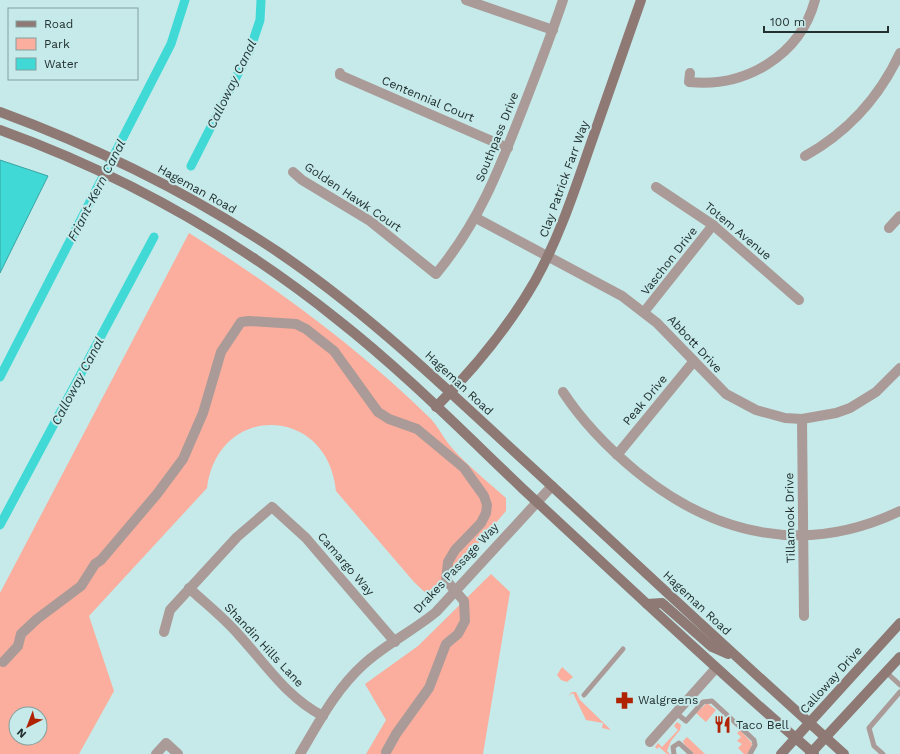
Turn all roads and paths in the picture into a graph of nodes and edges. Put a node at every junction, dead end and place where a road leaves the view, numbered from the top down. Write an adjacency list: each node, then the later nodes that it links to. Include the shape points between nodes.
1 (466, 0): 5 (street)
2 (564, 0): 5 (street, Southpass Drive)
3 (641, 0): 19 (main road, Clay Patrick Farr Way, via 568,210)
4 (815, 0): 8 (street, via 809,17 792,44 762,68 743,77 710,83 689,82)
5 (553, 30): 11 (street, Southpass Drive)
6 (900, 53): 12 (street, via 882,87 868,105 837,136)
7 (340, 73): 11 (street, Centennial Court)
8 (690, 73)
9 (0, 112): 25 (main road, Hageman Road, via 99,152 205,206 294,263 356,310)
10 (0, 130): 27 (main road, via 120,180 280,275 340,321)
11 (508, 148): 16 (street, Southpass Drive)
12 (805, 156)
13 (293, 172): 20 (street, Golden Hawk Court, via 370,222)
14 (656, 187): 17 (street, Totem Avenue)
15 (900, 216): 18 (street)
16 (476, 218): 19 (street, Abbott Drive); 20 (street, Southpass Drive)
17 (713, 225): 21 (street, Totem Avenue); 22 (street, Vaschon Drive)
18 (889, 228)
19 (548, 256): 22 (street, Abbott Drive, via 599,282); 25 (main road, Clay Patrick Farr Way, via 500,334)
20 (436, 274)
21 (799, 300)
22 (644, 312): 23 (street, Abbott Drive)
23 (694, 361): 28 (street, Abbott Drive, via 715,384 740,403 770,415); 29 (street, Peak Drive)
24 (900, 368): 28 (street, Abbott Drive, via 876,392 850,408 820,417)
25 (450, 392): 27 (main road, Clay Patrick Farr Way); 30 (main road, Hageman Road)
26 (563, 392): 29 (street, via 589,428)
27 (436, 407): 31 (main road)
28 (802, 419): 33 (street, Tillamook Drive)
29 (617, 455): 33 (street, via 659,489 717,521 758,532)
30 (552, 486): 31 (street, Drakes Passage Way); 42 (main road, Hageman Road)
31 (537, 501): 35 (street, Drakes Passage Way); 36 (main road)
32 (900, 511): 33 (street, via 850,529)
33 (803, 535): 37 (street, Tillamook Drive)
34 (189, 588): 39 (street, via 170,610); 40 (street, Camargo Way, via 237,537 272,506 306,538); 51 (street, Shandin Hills Lane, via 237,633 289,693)
35 (455, 590): 40 (street, Drakes Passage Way, via 421,625); 44 (street, via 446,580 448,562 455,550 481,523 486,509 484,496 464,468 417,429 389,419 378,412 334,351 306,329 296,324 241,322 221,352 203,413 182,459 157,494 95,564 81,586 37,619 22,634 18,646); 56 (street, via 464,601 465,621 462,628 446,644 430,688)
36 (647, 604): 42 (main road, via 662,603 712,647); 45 (main road)
37 (804, 616)
38 (900, 622): 52 (main road, Calloway Drive)
39 (164, 632)
40 (395, 642): 51 (street, Drakes Passage Way, via 369,660 350,678)
41 (623, 649): 49 (lane)
42 (736, 657): 52 (main road, Hageman Road)
43 (900, 657): 46 (main road)
44 (3, 662)
45 (716, 668): 50 (street); 54 (main road)
46 (886, 672): 47 (lane); 53 (main road)
47 (900, 685)
48 (900, 692): 66 (lane, via 869,728 874,746)
49 (584, 695)
50 (676, 713): 55 (street); 63 (lane, via 686,721 703,702 712,701 754,740 755,746)
51 (323, 716): 60 (street, Drakes Passage Way)
52 (809, 724): 53 (main road, Hageman Road); 54 (main road, Calloway Drive)
53 (826, 737): 57 (main road); 65 (main road, Hageman Road)
54 (795, 738): 57 (main road); 64 (main road, Calloway Drive)
55 (650, 742)
56 (386, 752)
57 (812, 753)
58 (156, 754): 59 (street, via 166,743)
59 (178, 754)
60 (300, 754)
61 (674, 754): 62 (lane, via 673,747 679,743)
62 (691, 754)
63 (750, 754)
64 (781, 754)
65 (844, 754)
66 (883, 754)

